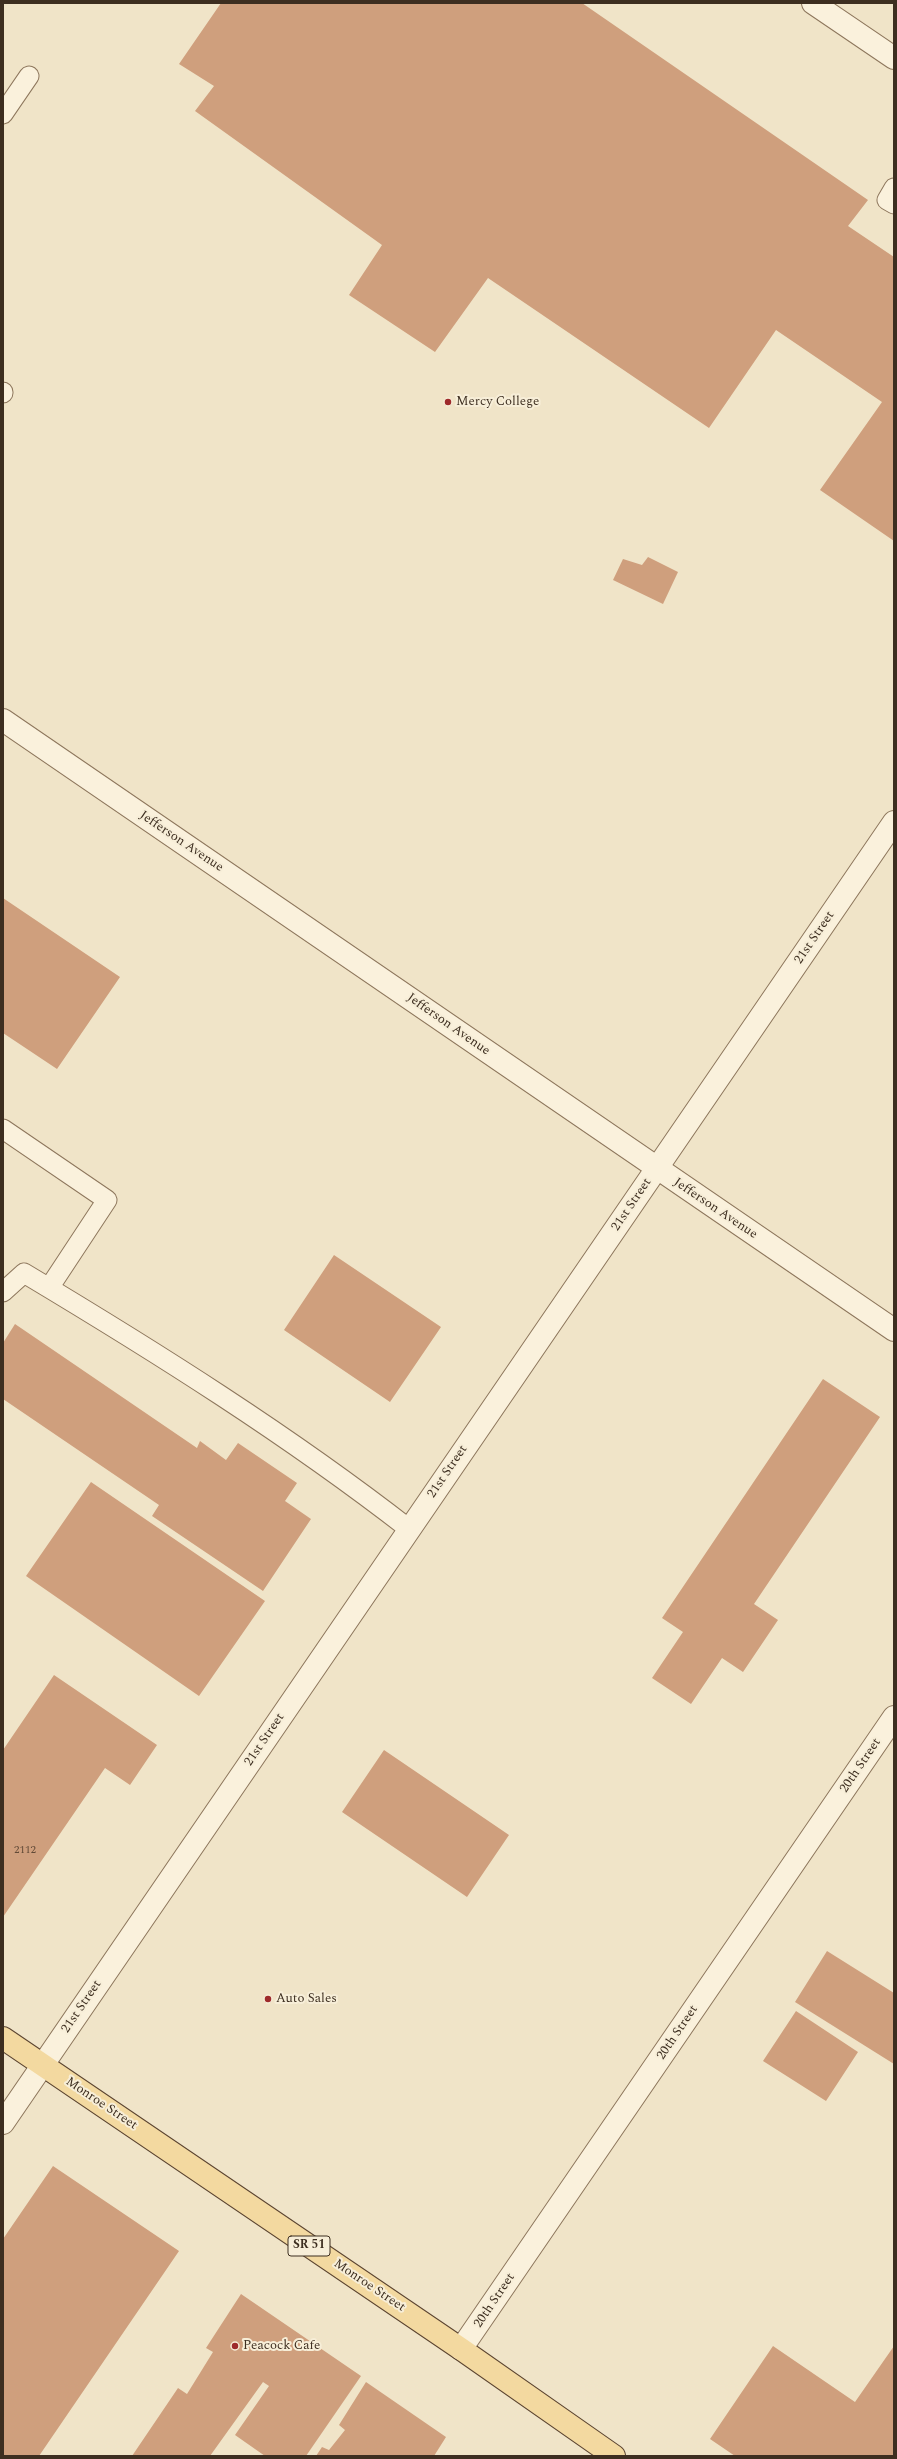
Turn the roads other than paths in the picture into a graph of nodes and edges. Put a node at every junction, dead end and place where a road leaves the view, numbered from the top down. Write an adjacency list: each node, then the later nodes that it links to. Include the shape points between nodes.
1 (813, 3): 2 (street)
2 (894, 58)
3 (29, 76): 4 (lane)
4 (3, 114)
5 (894, 188): 6 (lane, via 887,200)
6 (894, 204)
7 (3, 720): 10 (street, Jefferson Avenue)
8 (894, 822): 10 (street, 21st Street)
9 (3, 1129): 11 (lane, via 107,1200)
10 (656, 1168): 13 (street, Jefferson Avenue); 14 (street, 21st Street)
11 (49, 1288): 12 (lane, via 24,1273); 14 (lane, via 106,1321 343,1477)
12 (3, 1292)
13 (894, 1330)
14 (409, 1530): 17 (street, 21st Street)
15 (894, 1717): 19 (street, 20th Street)
16 (3, 2038): 17 (main road, Monroe Street / SR 51)
17 (42, 2064): 18 (street, 21st Street); 19 (main road, Monroe Street / SR 51)
18 (3, 2123)
19 (461, 2349): 20 (main road, Monroe Street / SR 51)
20 (614, 2456)

